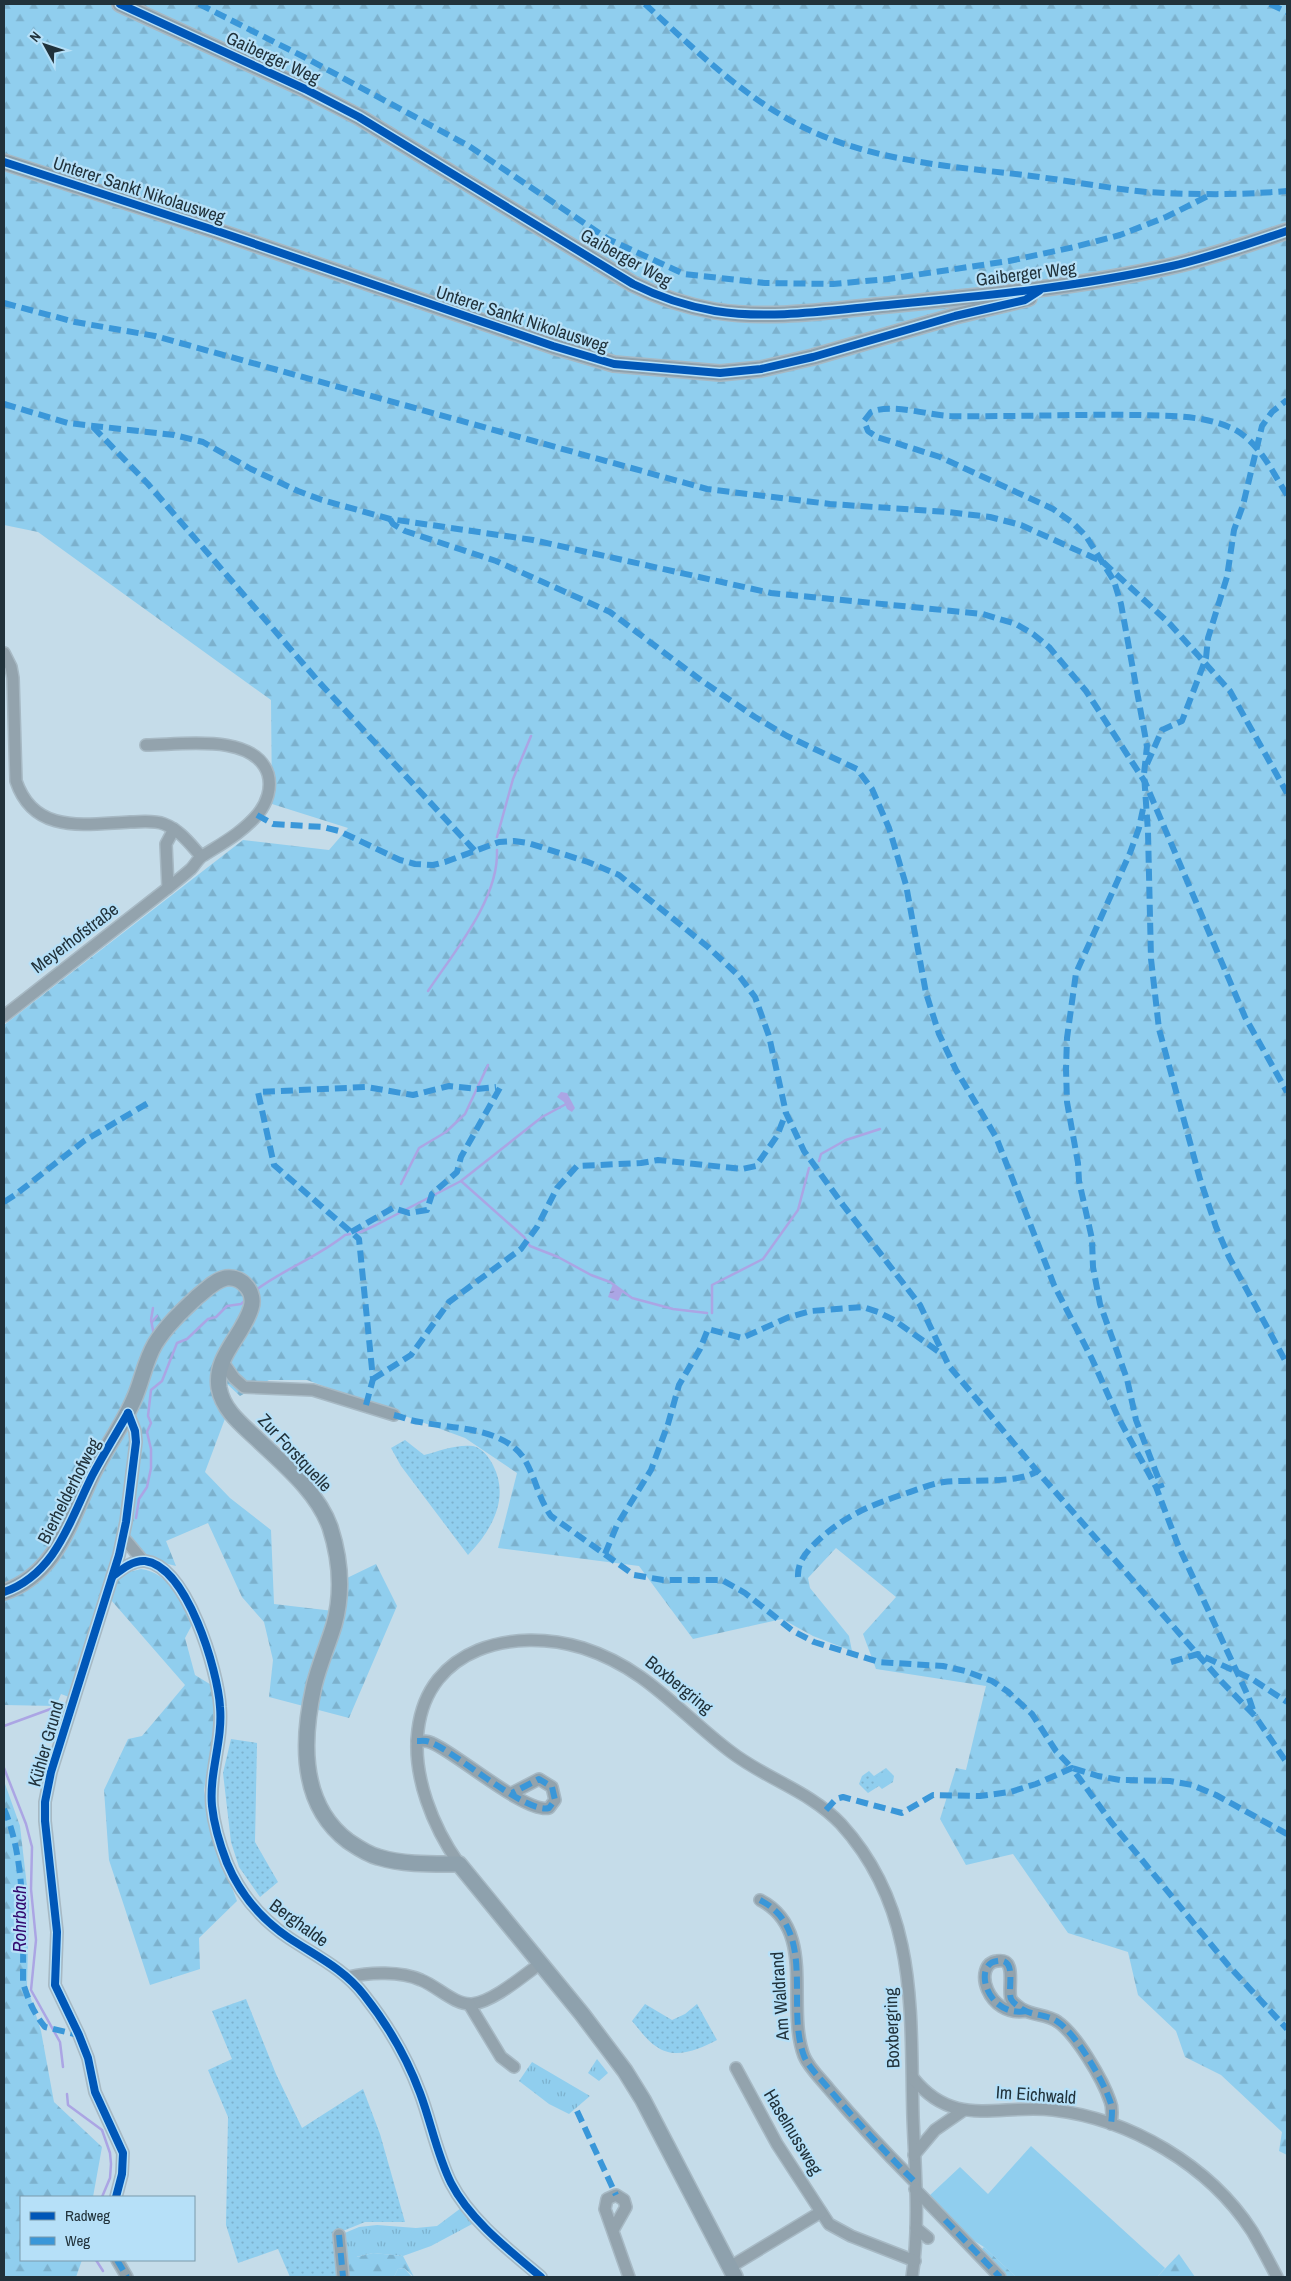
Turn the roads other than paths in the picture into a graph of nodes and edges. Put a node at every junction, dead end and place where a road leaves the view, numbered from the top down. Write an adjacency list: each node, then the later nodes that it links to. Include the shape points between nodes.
1 (120, 4): 4 (street, Gaiberger Weg, via 352,113 633,284 688,305 715,311 772,314 915,303)
2 (4, 162): 4 (street, Unterer Sankt Nikolausweg, via 614,364 712,373 762,370 955,316 1025,300)
3 (1287, 231): 4 (street, Gaiberger Weg, via 1172,266)
4 (1041, 288)
5 (4, 653): 7 (street, via 13,678 16,781 31,807 50,820 63,823 158,822)
6 (146, 745): 8 (street, Meyerhofstraße, via 229,745 251,753 265,767 270,787 261,810 228,840)
7 (174, 829): 8 (street); 9 (street, via 166,844)
8 (201, 856): 9 (street, Meyerhofstraße)
9 (168, 888): 10 (street, Meyerhofstraße)
10 (4, 1016)
11 (222, 1361): 12 (street, Zur Forstquelle, via 252,1305 247,1287 230,1278 220,1280 206,1290 163,1332 149,1355); 13 (street, via 244,1388 313,1390); 20 (street, Zur Forstquelle, via 219,1384 226,1405 309,1492 329,1524 336,1546 339,1603 315,1683 307,1735 310,1784 319,1807 340,1834 375,1857)
12 (128, 1413): 14 (street, Kühler Grund, via 136,1442); 17 (street, Bierhelderhofweg, via 92,1476 59,1546 30,1577)
13 (394, 1415)
14 (123, 1537): 15 (street, Berghalde); 16 (street, Kühler Grund)
15 (143, 1561): 16 (street, via 127,1566); 23 (street, Berghalde, via 163,1568 172,1577 198,1624 211,1656 221,1709 211,1787 212,1808 235,1880 271,1924)
16 (113, 1576): 33 (street, Kühler Grund, via 51,1772 45,1811 57,1932 55,1985 88,2058 95,2092 121,2147 124,2166)
17 (4, 1592)
18 (417, 1741): 19 (street, via 434,1744); 20 (street, Boxbergring, via 418,1766 428,1806 446,1845); 28 (street, Boxbergring, via 421,1714 437,1682 461,1659 492,1644 520,1640 564,1644 600,1654 641,1676 736,1756 826,1810 858,1847 887,1897 905,1955)
19 (512, 1793)
20 (460, 1864): 22 (street, Boxbergring)
21 (760, 1900): 32 (street, Am Waldrand, via 782,1917 793,1939 798,2026 805,2058 860,2126)
22 (541, 1963): 24 (street, via 494,1995); 41 (street, Boxbergring, via 632,2082)
23 (349, 1977): 24 (street, via 361,1974 411,1976); 44 (street, Berghalde, via 381,2017 400,2050 420,2092 457,2192 484,2225)
24 (469, 2004): 26 (street, via 501,2057)
25 (1026, 2011): 25 (street, via 1011,1999 1011,1977 1007,1965 997,1960 989,1965 985,1973 986,1983 996,2003 1012,2012); 30 (street, via 1049,2017 1069,2031 1107,2093 1112,2106)
26 (511, 2065)
27 (736, 2068): 34 (street, Haselnussweg, via 777,2144)
28 (913, 2078): 29 (street, Im Eichwald, via 935,2100); 31 (street, Boxbergring)
29 (964, 2110): 30 (street, Im Eichwald, via 1053,2110); 31 (street, via 935,2130)
30 (1111, 2124): 48 (street, Im Eichwald, via 1148,2139 1179,2158 1217,2189 1251,2230)
31 (914, 2155): 32 (street, Boxbergring)
32 (914, 2185): 35 (street, Boxbergring); 47 (street, Am Waldrand)
33 (116, 2196)
34 (821, 2212): 40 (street, Haselnussweg, via 829,2224 844,2232); 41 (street)
35 (916, 2228): 38 (street); 40 (street, Boxbergring)
36 (613, 2230): 45 (street)
37 (339, 2235): 43 (street)
38 (928, 2238)
39 (119, 2261): 42 (street)
40 (915, 2261): 46 (street, Boxbergring)
41 (732, 2272)
42 (127, 2277)
43 (343, 2277)
44 (541, 2277)
45 (630, 2277)
46 (912, 2277)
47 (1000, 2277)
48 (1277, 2277)

